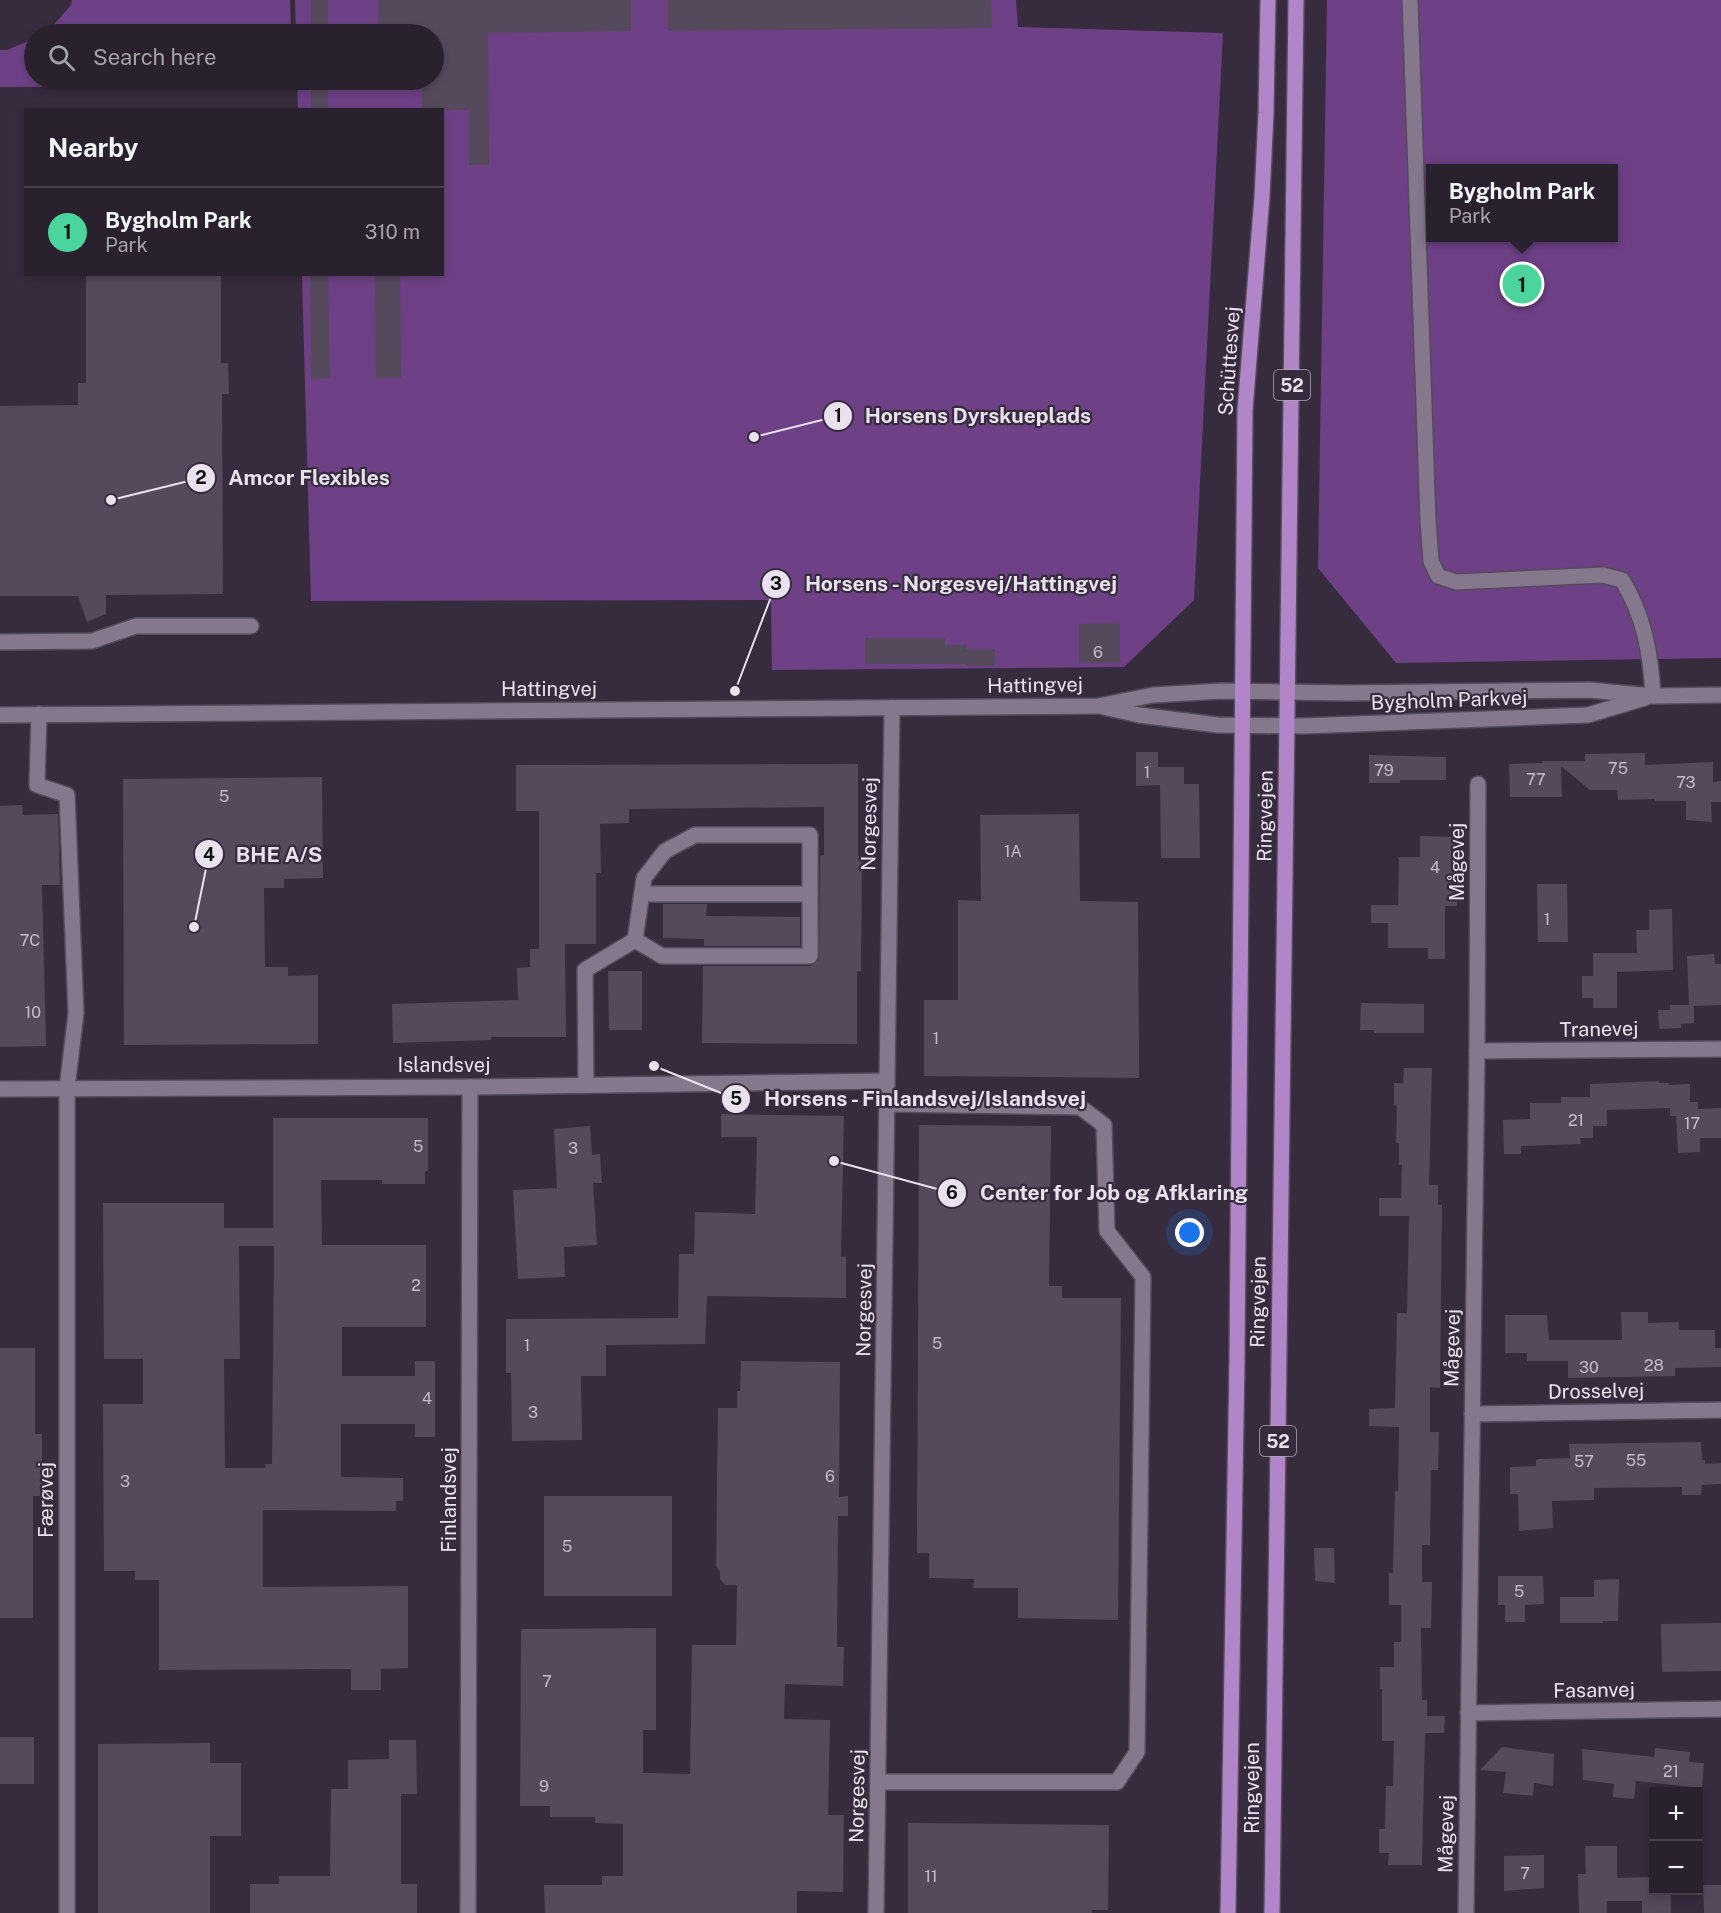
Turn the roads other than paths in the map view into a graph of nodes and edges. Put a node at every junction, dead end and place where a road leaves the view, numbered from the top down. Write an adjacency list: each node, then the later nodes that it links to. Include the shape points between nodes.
1 (1268, 0): 6 (main road, Schüttesvej / 52, via 1262,197 1245,410)
2 (1296, 0): 7 (main road, 52)
3 (1410, 0): 9 (street, via 1431,561 1438,576 1456,582 1603,575 1622,580 1633,597 1651,655)
4 (251, 626): 5 (street, via 136,626 92,641)
5 (0, 642)
6 (1243, 691): 7 (street, Bygholm Parkvej); 10 (street, Hattingvej, via 1153,695); 14 (main road, Schüttesvej / 52)
7 (1288, 691): 9 (street, Bygholm Parkvej, via 1589,690); 15 (main road, Ringvejen / 52)
8 (1721, 695): 9 (street, Bygholm Parkvej)
9 (1653, 696): 15 (street, Bygholm Parkvej, via 1588,715)
10 (1098, 706): 11 (street, Hattingvej); 14 (street, Hattingvej, via 1139,715)
11 (892, 708): 12 (street, Hattingvej); 22 (street, Norgesvej)
12 (39, 714): 13 (street, Hattingvej); 25 (street, Færøvej, via 37,785 67,795 76,1013)
13 (0, 715)
14 (1243, 725): 15 (street, Bygholm Parkvej); 36 (main road, Ringvejen / 52)
15 (1288, 726): 37 (main road, Ringvejen / 52)
16 (1478, 784): 21 (street, Mågevej)
17 (642, 894): 18 (street); 18 (street, via 644,878 665,851 695,835 810,835); 19 (street)
18 (810, 894): 19 (street, via 810,956 662,956)
19 (635, 940): 23 (street, via 585,970)
20 (1721, 1048): 21 (street, Tranevej)
21 (1477, 1052): 29 (street, Mågevej)
22 (887, 1081): 23 (street, Islandsvej); 27 (street, Norgesvej)
23 (585, 1085): 24 (street, Islandsvej)
24 (470, 1086): 25 (street, Islandsvej); 34 (street, Finlandsvej)
25 (67, 1088): 26 (street, Islandsvej); 33 (street, Færøvej)
26 (0, 1089)
27 (887, 1104): 32 (street, Norgesvej); 32 (street, via 1080,1107 1104,1125 1107,1230 1143,1277 1137,1752 1118,1782)
28 (1721, 1410): 29 (street, Drosselvej)
29 (1472, 1414): 31 (street, Mågevej)
30 (1721, 1709): 31 (street, Fasanvej)
31 (1468, 1713): 38 (street, Mågevej)
32 (878, 1782): 35 (street, Norgesvej)
33 (67, 1913)
34 (468, 1913)
35 (876, 1913)
36 (1228, 1913)
37 (1272, 1913)
38 (1466, 1913)

